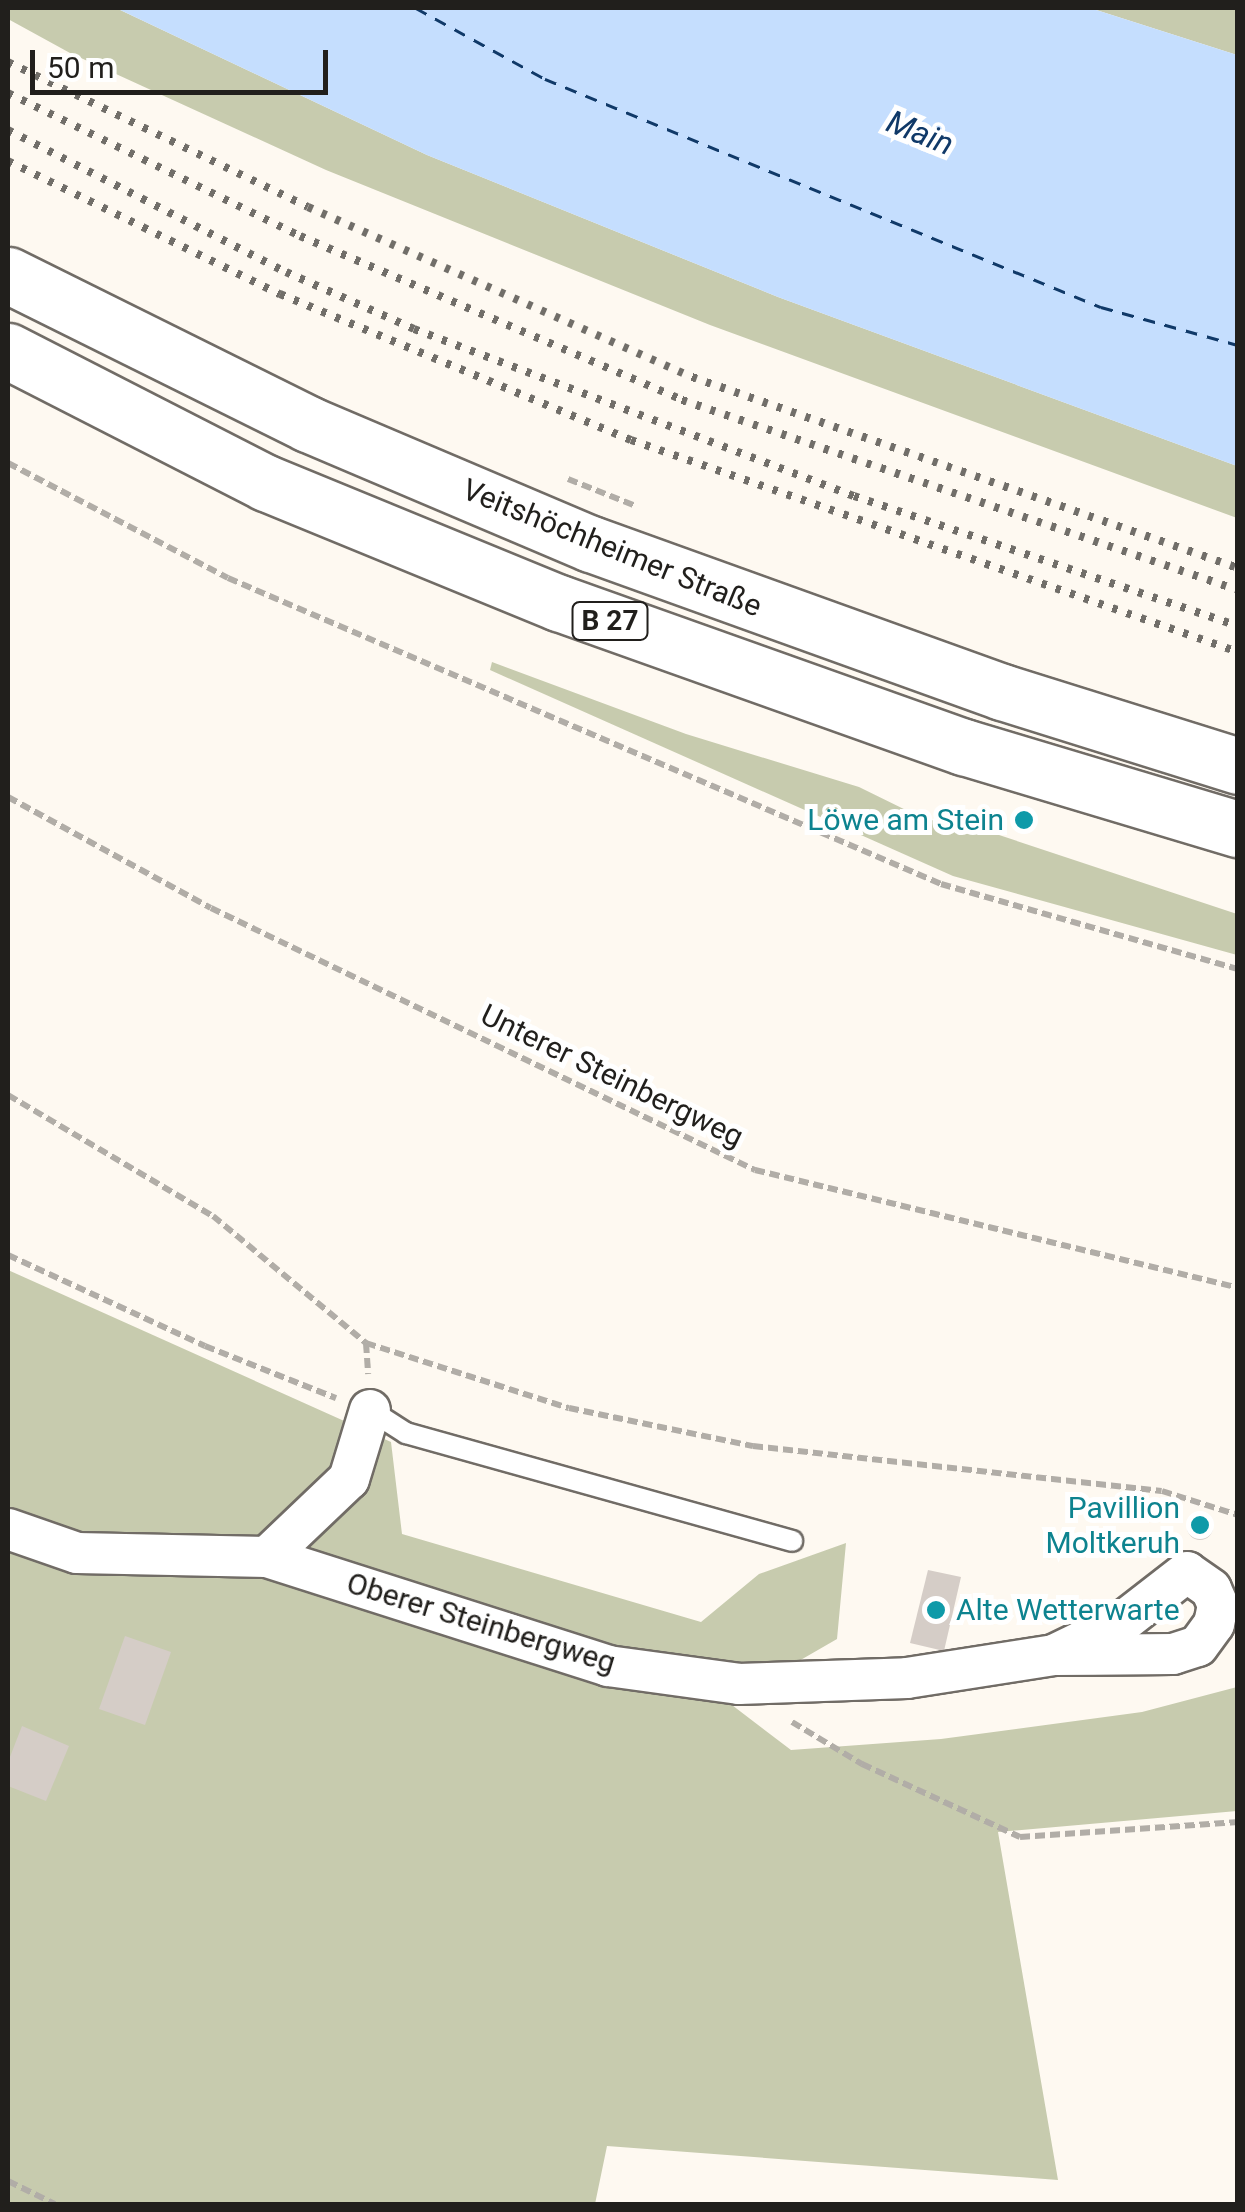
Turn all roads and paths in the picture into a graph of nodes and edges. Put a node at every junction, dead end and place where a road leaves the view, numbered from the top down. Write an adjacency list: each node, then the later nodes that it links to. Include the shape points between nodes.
1 (8, 275): 6 (highway, Veitshöchheimer Straße / B 27, via 308,424 590,544 1002,692)
2 (8, 351): 8 (highway, Veitshöchheimer Straße / B 27, via 266,482 559,603 964,747)
3 (8, 463): 9 (path, via 228,578 941,884)
4 (556, 474): 5 (path)
5 (647, 510)
6 (1238, 766)
7 (8, 797): 12 (path, Unterer Steinbergweg, via 211,908 755,1170 1182,1269)
8 (1238, 830)
9 (1238, 969)
10 (8, 1095): 14 (path, via 213,1216 366,1343 569,1408 753,1446 1162,1492)
11 (8, 1255): 13 (path, via 204,1346)
12 (1238, 1288)
13 (370, 1410): 16 (lane, via 406,1433); 17 (street, via 348,1479)
14 (1238, 1514)
15 (8, 1529): 17 (street, Oberer Steinbergweg, via 76,1552)
16 (792, 1541)
17 (267, 1557): 19 (street, Oberer Steinbergweg, via 608,1666)
18 (1054, 1655): 19 (street, Oberer Steinbergweg, via 906,1678)
19 (739, 1684): 20 (path, via 862,1764 1020,1837)
20 (1238, 1822)
21 (8, 2181): 22 (path)
22 (55, 2204)

